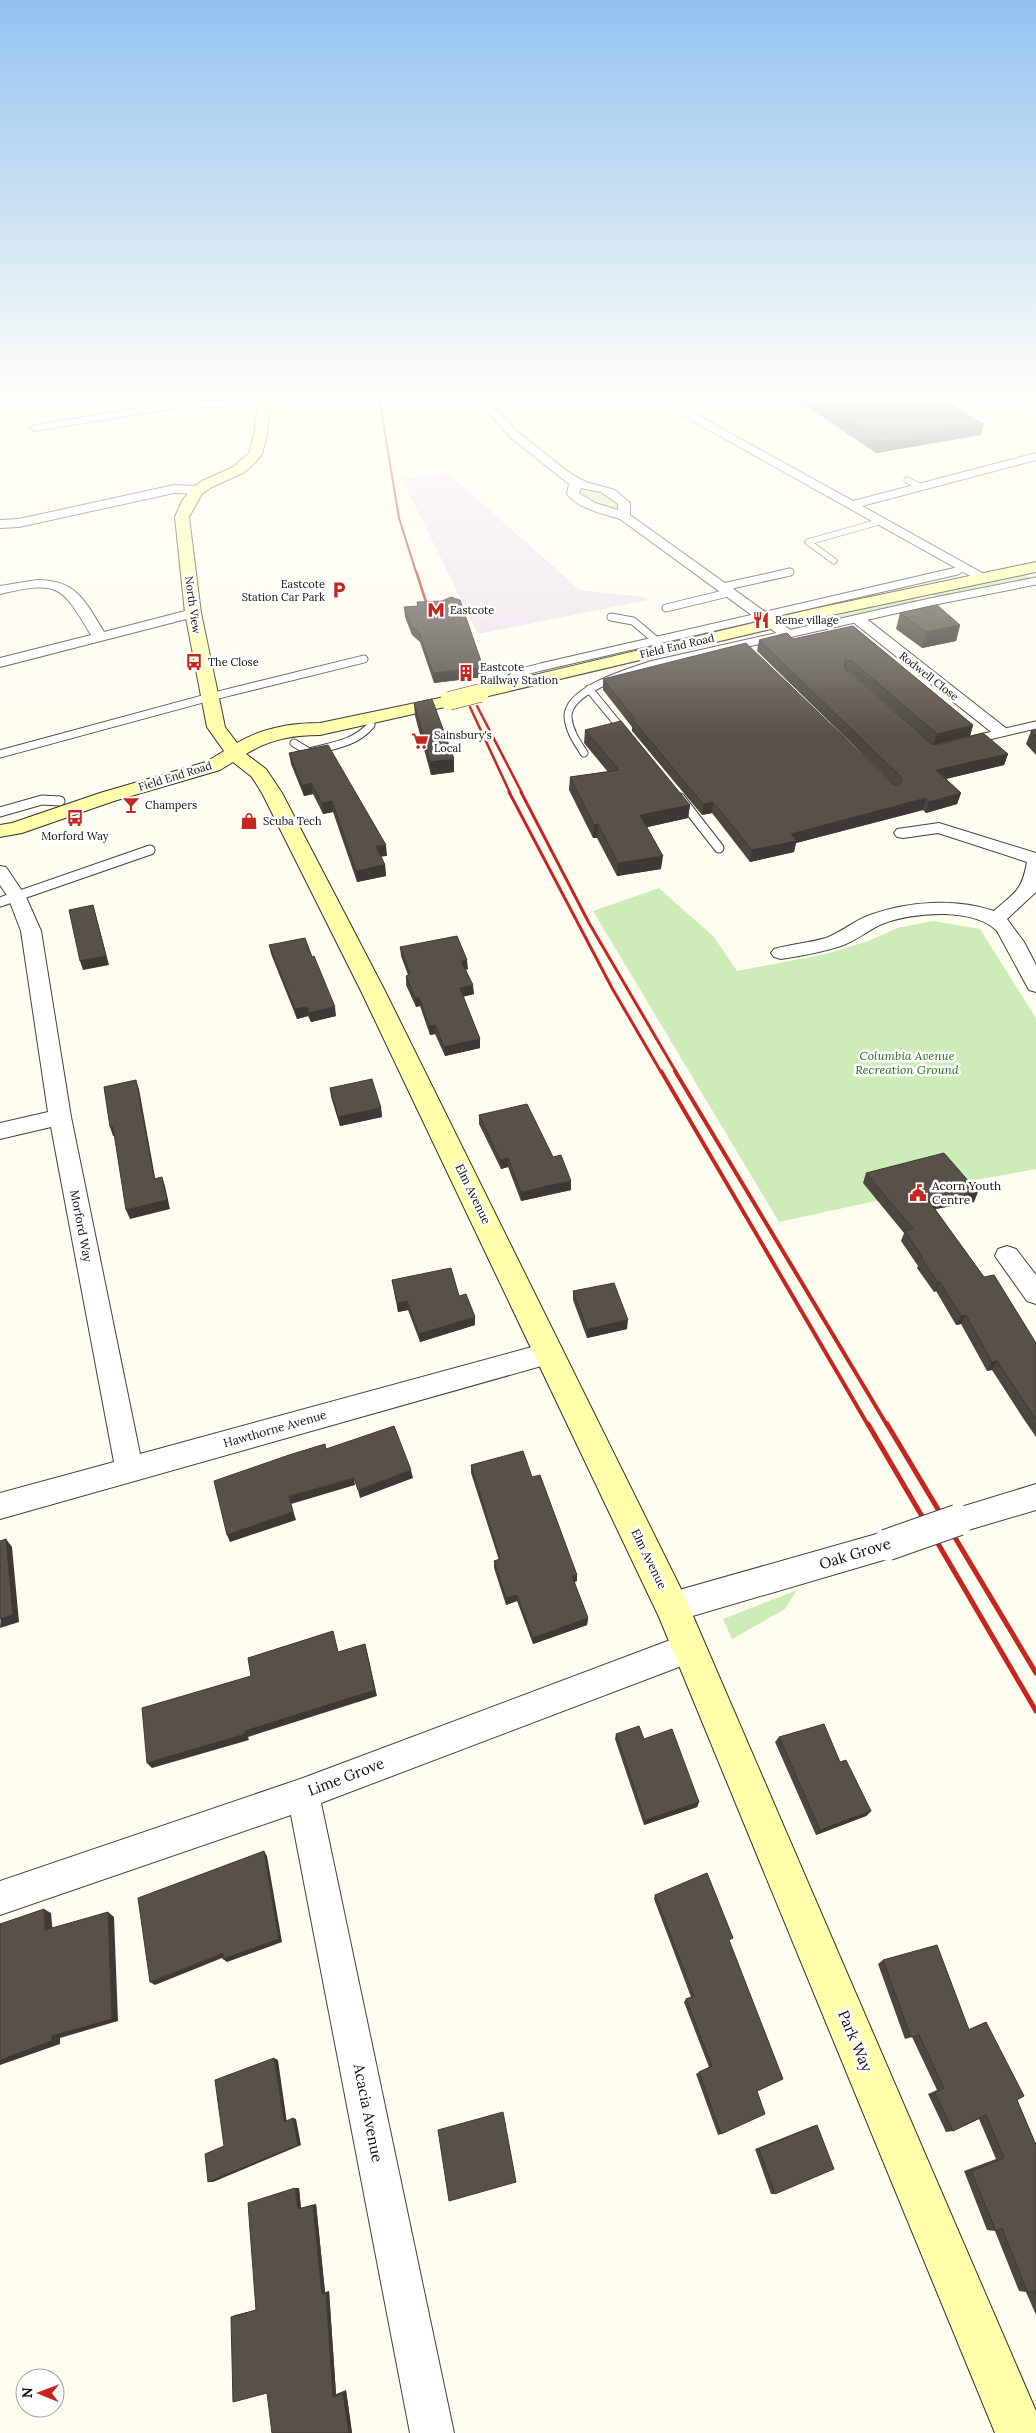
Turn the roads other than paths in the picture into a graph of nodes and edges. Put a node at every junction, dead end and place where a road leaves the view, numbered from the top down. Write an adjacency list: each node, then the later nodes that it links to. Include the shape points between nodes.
1 (76, 511): 8 (street)
2 (184, 511): 19 (street, North View)
3 (598, 511): 6 (street)
4 (622, 511): 6 (street)
5 (862, 511): 7 (street)
6 (624, 516): 16 (street)
7 (882, 521): 9 (lane, via 808,542); 11 (street)
8 (0, 524)
9 (834, 561)
10 (1036, 567): 13 (street, Field End Road)
11 (965, 569): 13 (street); 21 (lane)
12 (790, 572): 16 (lane)
13 (982, 578): 17 (street, Field End Road)
14 (1036, 581): 17 (lane)
15 (0, 590): 24 (street, via 22,584 61,587 71,594)
16 (728, 590): 18 (lane); 21 (street)
17 (924, 598): 21 (street, Field End Road); 22 (lane)
18 (666, 608)
19 (193, 613): 24 (street); 33 (street, North View)
20 (612, 617): 26 (lane, via 628,618)
21 (768, 619): 23 (street); 25 (street, Field End Road); 26 (lane)
22 (858, 619): 23 (lane); 37 (street, Rodwell Close)
23 (788, 634): 25 (lane)
24 (100, 637): 29 (street)
25 (741, 642): 26 (street, Field End Road)
26 (669, 649): 28 (street, Field End Road); 30 (lane); 31 (lane, via 518,673 507,681)
27 (364, 659): 33 (lane)
28 (615, 661): 30 (lane); 31 (street, Field End Road)
29 (0, 663)
30 (635, 671): 32 (lane)
31 (508, 686): 34 (street, Field End Road, bridge)
32 (589, 689): 38 (lane); 41 (lane, via 577,698 568,715 571,731)
33 (210, 697): 42 (lane); 43 (street, North View, via 219,734)
34 (370, 717): 36 (street, Field End Road); 40 (lane, via 368,730 355,739 309,752)
35 (1036, 725): 37 (lane)
36 (320, 728): 40 (street, Field End Road, via 311,737); 43 (street, Field End Road, via 258,738)
37 (1001, 732): 39 (lane)
38 (630, 738)
39 (965, 742)
40 (294, 743): 43 (street, Field End Road)
41 (584, 753)
42 (0, 754)
43 (236, 754): 45 (street, Field End Road, via 204,753 116,778); 48 (street, Field End Road, via 213,766); 62 (street, Elm Avenue, via 259,773 272,793 378,999)
44 (673, 788): 50 (lane)
45 (60, 802): 46 (lane, via 42,800); 47 (street, Field End Road)
46 (0, 812)
47 (0, 824)
48 (0, 831)
49 (903, 833): 52 (street, via 939,828)
50 (719, 848)
51 (150, 850): 54 (lane)
52 (1036, 859): 55 (street, via 1028,892)
53 (0, 871): 54 (street, Morford Way)
54 (9, 900): 58 (street, Morford Way, via 32,931)
55 (996, 919): 56 (street, via 961,910 896,914 876,920 834,942); 57 (street, via 1012,938)
56 (781, 953)
57 (1036, 985)
58 (60, 1117): 59 (street); 63 (street, Morford Way)
59 (0, 1131)
60 (1007, 1256): 61 (street)
61 (1036, 1294)
62 (550, 1353): 63 (street, Hawthorne Avenue); 66 (street, Elm Avenue)
63 (128, 1470): 65 (street, Hawthorne Avenue)
64 (1036, 1496): 66 (street, Oak Grove, bridge, via 886,1545)
65 (0, 1506)
66 (672, 1608): 67 (street, Elm Avenue)
67 (689, 1648): 68 (street, Lime Grove); 71 (street, Park Way)
68 (303, 1794): 69 (street, Lime Grove); 70 (street, Acacia Avenue)
69 (0, 1898)
70 (432, 2433)
71 (1020, 2433)

